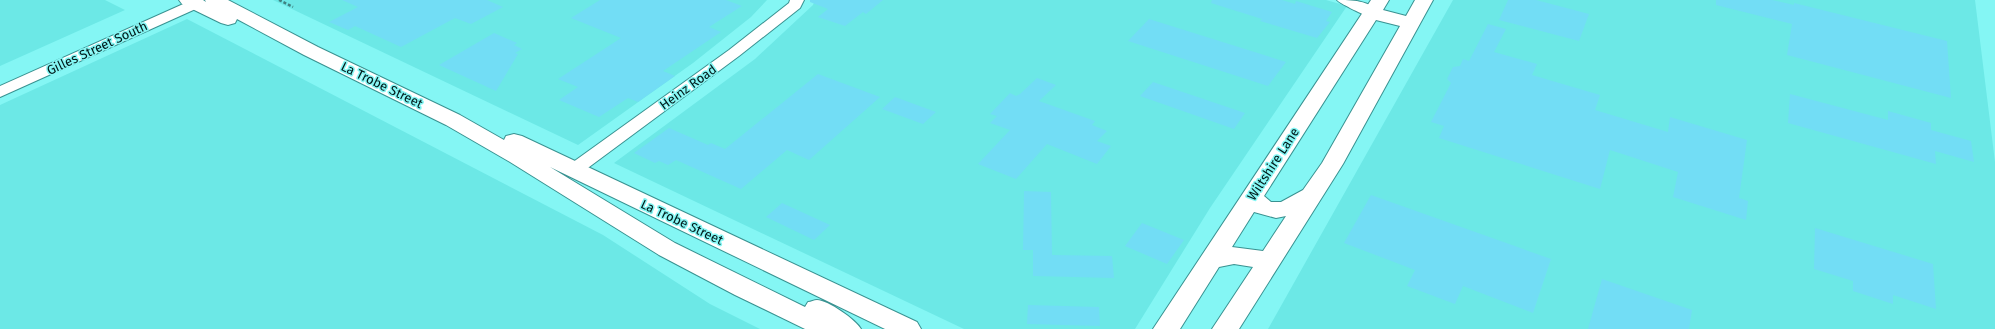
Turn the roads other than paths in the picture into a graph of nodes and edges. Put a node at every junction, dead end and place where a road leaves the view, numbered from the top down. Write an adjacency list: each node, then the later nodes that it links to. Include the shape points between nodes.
1 (214, 0): 8 (main road, La Trobe Street)
2 (797, 0): 11 (street, Heinz Road, via 795,5 734,53)
3 (1344, 0): 6 (street)
4 (1424, 0): 7 (main road)
5 (195, 1): 8 (main road, La Trobe Street, via 238,24); 9 (street, Gilles Street South)
6 (1376, 6): 7 (main road); 12 (main road, Wiltshire Lane)
7 (1410, 23): 13 (main road, via 1332,164)
8 (311, 51): 10 (main road, La Trobe Street)
9 (0, 92)
10 (453, 120): 11 (main road, La Trobe Street, via 512,140); 14 (main road, La Trobe Street)
11 (575, 169): 14 (main road, via 571,172 571,178 625,213); 17 (main road, La Trobe Street, via 728,244 723,260 730,266)
12 (1253, 196): 13 (main road, via 1261,206 1278,211 1290,208); 15 (main road, Wiltshire Lane)
13 (1311, 196): 16 (main road)
14 (646, 236): 18 (main road, La Trobe Street, via 744,289)
15 (1210, 261): 16 (main road, via 1234,256); 21 (main road, Wiltshire Lane)
16 (1269, 261): 22 (main road)
17 (816, 297): 19 (main road); 20 (main road)
18 (828, 329)
19 (848, 329)
20 (908, 329)
21 (1166, 329)
22 (1225, 329)

